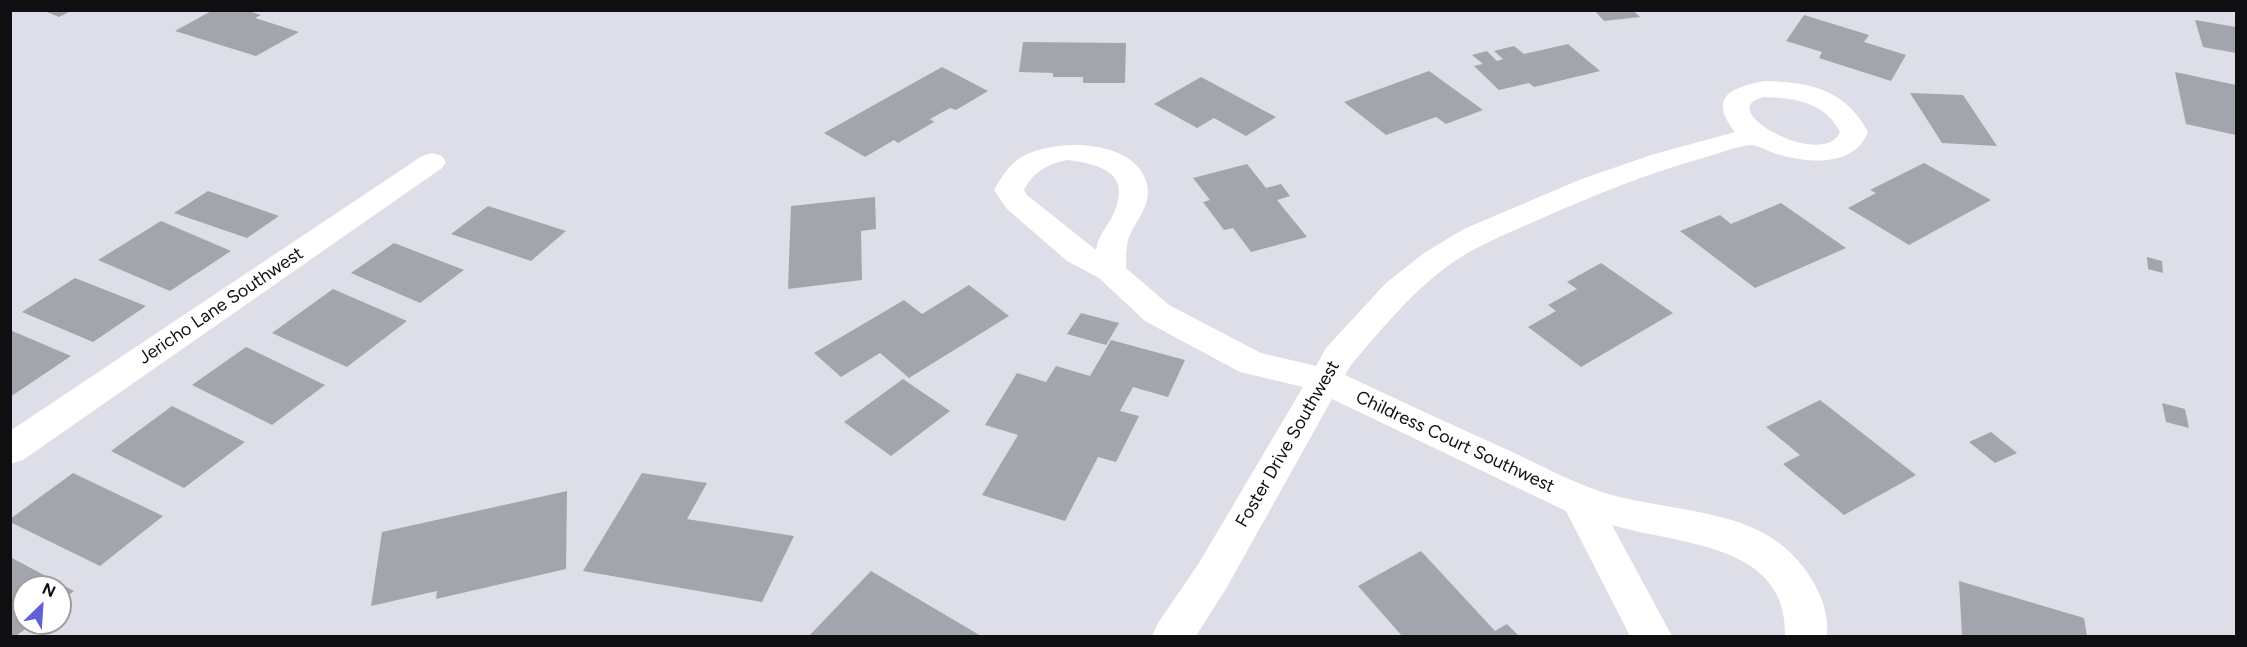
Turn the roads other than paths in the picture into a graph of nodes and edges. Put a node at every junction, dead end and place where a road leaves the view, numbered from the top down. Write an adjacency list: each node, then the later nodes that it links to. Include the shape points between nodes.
1 (1756, 135): 4 (street, Foster Drive Southwest, via 1589,186 1475,236 1435,260 1397,291 1338,357)
2 (432, 162): 5 (street, Jericho Lane Southwest)
3 (1110, 270): 3 (street, Childress Court Southwest, via 1078,254 1017,202 1009,190 1028,163 1067,152 1099,155 1122,166 1132,180 1133,195 1130,210 1113,239); 4 (street, Childress Court Southwest, via 1157,313 1252,363)
4 (1324, 380): 6 (street, Childress Court Southwest); 7 (street, Foster Drive Southwest)
5 (10, 450)
6 (1579, 500): 8 (street); 9 (street, Childress Court Southwest, via 1721,535 1756,549 1794,584 1804,607)
7 (1173, 636)
8 (1651, 636)
9 (1806, 636)

